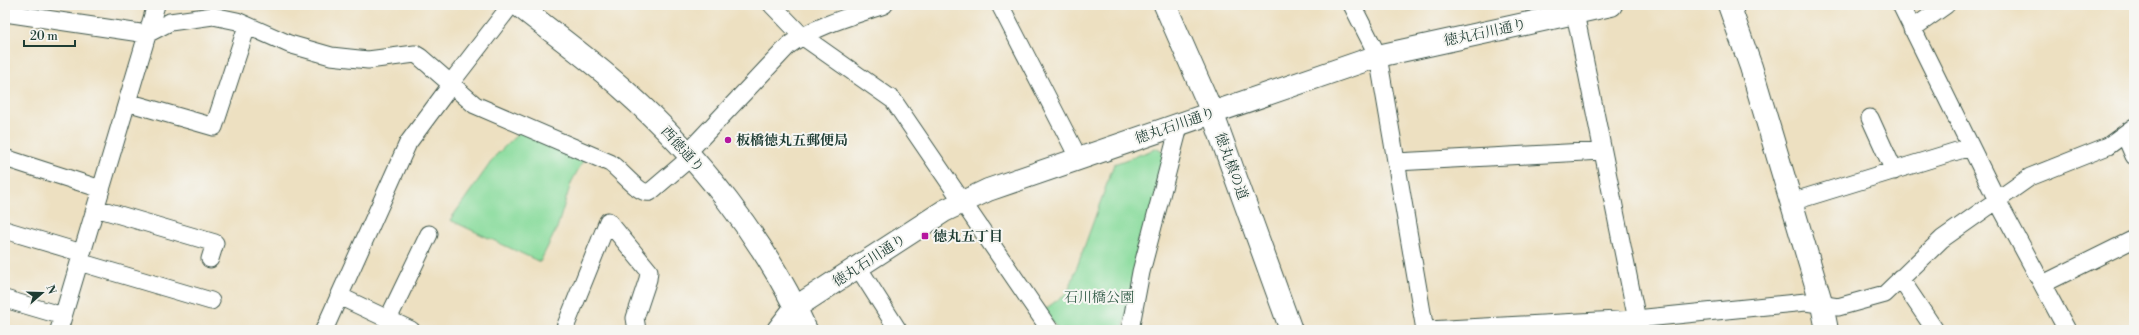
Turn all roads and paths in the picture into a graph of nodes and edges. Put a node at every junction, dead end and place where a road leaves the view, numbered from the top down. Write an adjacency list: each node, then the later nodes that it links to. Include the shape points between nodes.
1 (156, 5): 17 (street)
2 (511, 5): 20 (street)
3 (518, 5): 28 (street, 西徳通り, via 624,90)
4 (772, 5): 18 (street)
5 (1000, 5): 31 (street)
6 (1165, 5): 22 (street, 徳丸槙の道)
7 (1352, 5): 19 (street)
8 (1611, 5): 13 (street, 徳丸石川通り)
9 (1729, 5): 37 (street, via 1752,67)
10 (1901, 5): 16 (street)
11 (1946, 5): 16 (street)
12 (878, 6): 18 (street)
13 (1574, 9): 19 (street, 徳丸石川通り); 27 (street)
14 (5, 13): 17 (street)
15 (247, 26): 17 (street, via 214,16 170,22); 20 (street, via 289,44 331,56 368,60 415,54); 21 (street, via 214,127)
16 (1912, 29): 26 (street)
17 (147, 34): 21 (street)
18 (802, 36): 28 (street, via 789,45); 36 (street, via 893,100)
19 (1378, 56): 22 (street, 徳丸石川通り); 32 (street)
20 (451, 85): 28 (street, via 475,105 610,163 640,191 643,198); 47 (street, via 408,143)
21 (127, 102): 34 (street)
22 (1212, 112): 24 (street, 徳丸石川通り); 65 (street, 徳丸槙の道)
23 (1870, 118): 33 (street)
24 (1180, 123): 31 (street, 徳丸石川通り); 64 (street, via 1141,272)
25 (2130, 131): 29 (street); 35 (street, via 2108,146 2030,176)
26 (1970, 147): 33 (street); 35 (street)
27 (1602, 151): 32 (street); 54 (street)
28 (689, 155): 51 (street, 西徳通り, via 750,231)
29 (2134, 156)
30 (5, 158): 34 (street)
31 (1080, 159): 36 (street, 徳丸石川通り)
32 (1396, 162): 66 (street)
33 (1894, 171): 37 (street)
34 (101, 189): 38 (street)
35 (1997, 200): 45 (street, via 1942,239); 46 (street)
36 (962, 201): 44 (street, 徳丸石川通り); 56 (street)
37 (1791, 202): 50 (street)
38 (96, 208): 42 (street); 43 (street, via 215,243)
39 (5, 230): 42 (street)
40 (430, 234): 52 (street)
41 (2134, 239): 46 (street)
42 (81, 258): 49 (street); 53 (street)
43 (210, 259)
44 (858, 267): 51 (street, 徳丸石川通り); 63 (street)
45 (1900, 278): 50 (street, via 1885,294 1838,307); 69 (street)
46 (2044, 284): 70 (street)
47 (339, 296): 52 (street); 57 (street)
48 (5, 299): 53 (street)
49 (211, 302)
50 (1822, 305): 54 (street, via 1806,302); 68 (street)
51 (796, 307): 61 (street, 徳丸石川通り); 62 (street, 西徳通り)
52 (388, 319): 58 (street)
53 (61, 323)
54 (1638, 325): 55 (street)
55 (1541, 327): 67 (street)
56 (1048, 329)
57 (324, 330)
58 (411, 330)
59 (564, 330): 60 (street, via 608,221 618,224 649,271 635,318)
60 (637, 330)
61 (778, 330)
62 (806, 330)
63 (898, 330)
64 (1130, 330)
65 (1291, 330)
66 (1425, 330)
67 (1428, 330)
68 (1827, 330)
69 (1935, 330)
70 (2067, 330)

